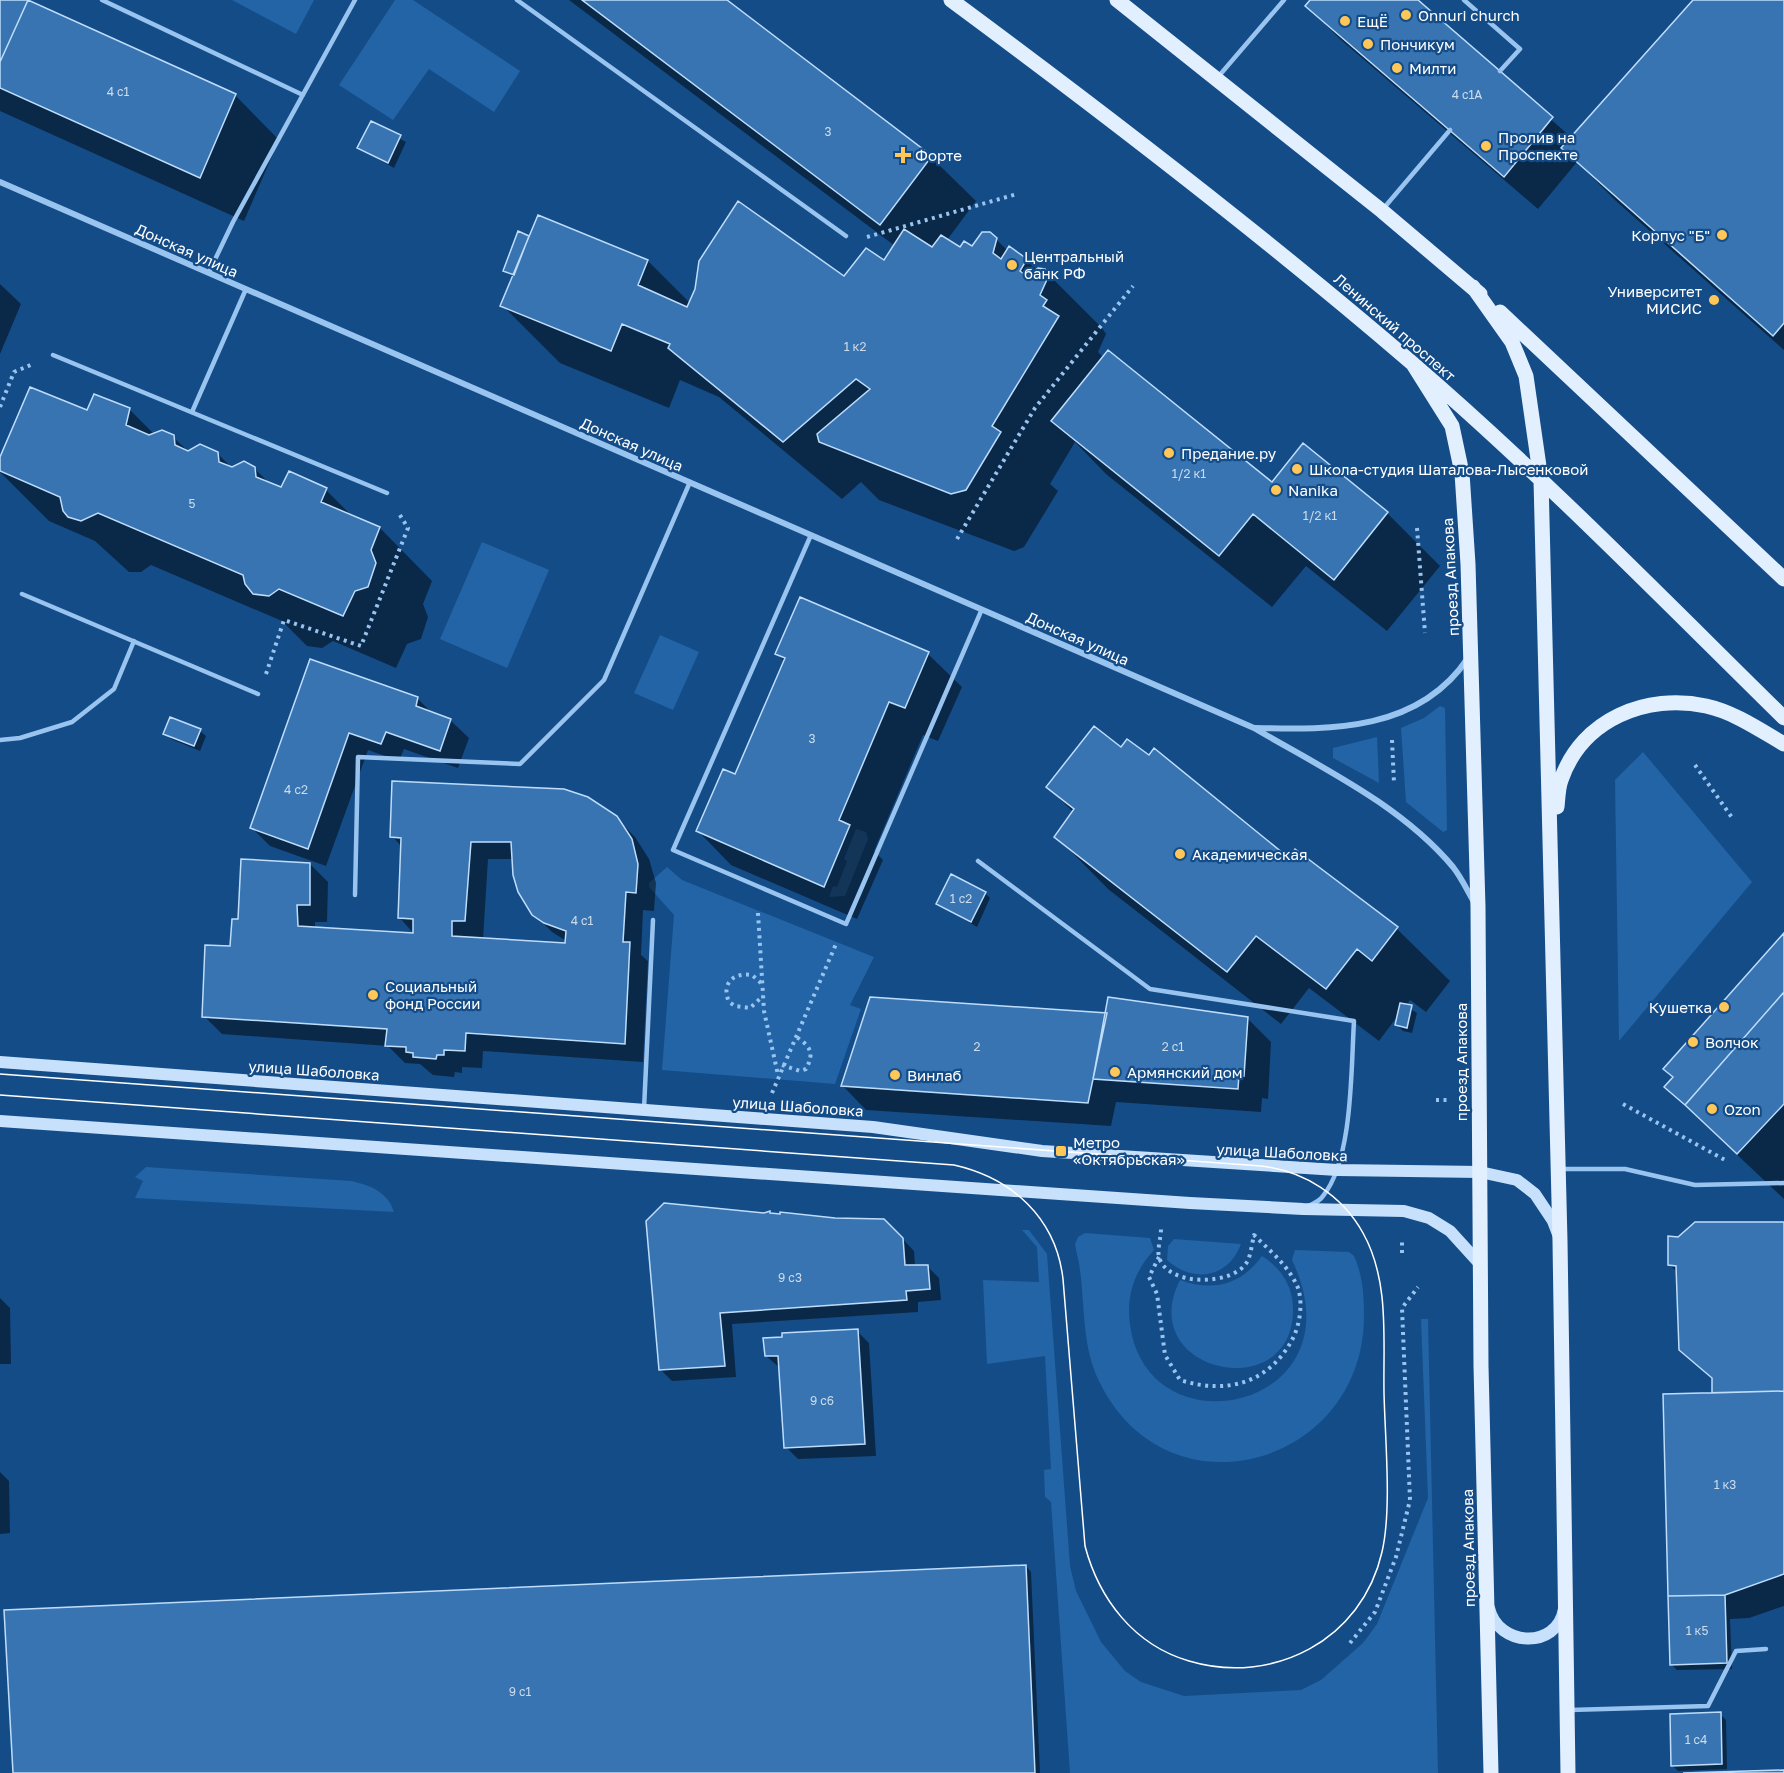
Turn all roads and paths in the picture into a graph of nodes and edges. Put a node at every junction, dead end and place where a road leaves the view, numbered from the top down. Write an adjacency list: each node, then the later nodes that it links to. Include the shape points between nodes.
1 (102, 0): 10 (lane)
2 (356, 0): 10 (lane)
3 (517, 0): 15 (lane)
4 (951, 0): 21 (main road, Ленинский проспект, via 1129,132)
5 (1117, 0): 9 (main road)
6 (1284, 0): 9 (lane)
7 (1464, 0): 8 (lane, via 1520,49)
8 (1500, 71)
9 (1216, 79): 14 (main road)
10 (303, 94): 16 (lane)
11 (1450, 130): 14 (lane)
12 (0, 182): 16 (street, Донская улица)
13 (1017, 194): 15 (path, via 864,238)
14 (1382, 211): 18 (main road)
15 (846, 236)
16 (209, 272): 19 (street, Донская улица)
17 (1133, 285): 29 (path, via 1035,408)
18 (1473, 287): 24 (main road, via 1512,342 1526,376); 30 (main road)
19 (246, 289): 23 (lane); 25 (street, Донская улица)
20 (53, 355): 22 (path, via 14,372); 23 (lane)
21 (1413, 364): 24 (main road, Ленинский проспект); 35 (main road, проезд Апакова, via 1452,426 1462,473)
22 (0, 407)
23 (192, 412): 26 (lane)
24 (1541, 480): 37 (main road, Ленинский проспект); 45 (main road)
25 (690, 482): 28 (street, Донская улица); 48 (lane, via 604,680 520,764 358,757)
26 (387, 493): 36 (path, via 408,528 361,646 284,620)
27 (1417, 528): 33 (path)
28 (811, 535): 32 (street, Донская улица); 47 (lane, via 673,850)
29 (957, 539)
30 (1784, 579)
31 (22, 594): 34 (lane)
32 (982, 609): 38 (street, Донская улица); 51 (lane)
33 (1425, 633)
34 (134, 641): 36 (lane); 40 (lane, via 114,689 72,722)
35 (1472, 652): 38 (street, Донская улица, via 1455,677 1433,694 1370,724 1316,730); 49 (main road, проезд Апакова)
36 (258, 694)
37 (1784, 718)
38 (1254, 728): 49 (street, Донская улица, via 1350,785 1428,840 1454,868)
39 (1392, 733): 43 (path)
40 (0, 740)
41 (1784, 744): 45 (main road, via 1708,706 1654,702 1626,710 1577,749 1561,780)
42 (1695, 765): 44 (path)
43 (1395, 794)
44 (1733, 819)
45 (1551, 843): 64 (main road)
46 (978, 861): 65 (lane, via 1150,989 1354,1022 1347,1123)
47 (757, 886): 51 (lane); 52 (path)
48 (355, 895)
49 (1478, 907): 66 (main road, проезд Апакова)
50 (653, 920): 62 (lane)
51 (846, 924): 54 (path)
52 (761, 983): 53 (path); 53 (path, via 752,975 735,975 729,980 726,995 729,1002 742,1008 750,1008)
53 (763, 996): 57 (path)
54 (795, 1036): 56 (path); 56 (path, via 808,1045 812,1053 810,1062 800,1071)
55 (0, 1062): 62 (main road, улица Шаболовка)
56 (782, 1065): 57 (path)
57 (778, 1075): 58 (path)
58 (772, 1093)
59 (1436, 1100): 60 (path)
60 (1457, 1101)
61 (1623, 1104): 67 (path)
62 (644, 1109): 65 (main road, улица Шаболовка, via 873,1127 1042,1151)
63 (0, 1121): 69 (main road)
64 (1559, 1169): 67 (lane, via 1625,1169 1695,1185); 72 (main road)
65 (1337, 1170): 66 (main road, улица Шаболовка); 69 (lane, via 1323,1197)
66 (1480, 1172): 72 (main road, улица Шаболовка, via 1518,1180 1535,1194); 75 (main road, проезд Апакова)
67 (1765, 1183): 68 (lane)
68 (1784, 1183)
69 (1303, 1209): 75 (main road, via 1404,1211 1429,1218 1450,1232)
70 (1161, 1230): 74 (path)
71 (1402, 1233): 73 (path)
72 (1560, 1240): 77 (main road)
73 (1402, 1253)
74 (1159, 1257): 74 (path, via 1149,1276 1157,1294 1165,1355 1180,1380 1203,1387 1238,1384 1261,1376 1284,1355 1297,1330 1299,1290 1286,1266 1254,1235 1247,1263 1226,1278 1191,1279 1169,1271)
75 (1480, 1264): 78 (main road, проезд Апакова)
76 (1418, 1287): 79 (path, via 1402,1308 1410,1500 1396,1557 1375,1612)
77 (1566, 1600): 78 (main road, via 1563,1615 1554,1628 1527,1640 1512,1637 1499,1628 1490,1616); 81 (main road)
78 (1487, 1601): 82 (main road, проезд Апакова)
79 (1350, 1643)
80 (1766, 1649): 81 (lane, via 1736,1651 1708,1706)
81 (1568, 1710): 83 (main road)
82 (1491, 1773)
83 (1568, 1773)

